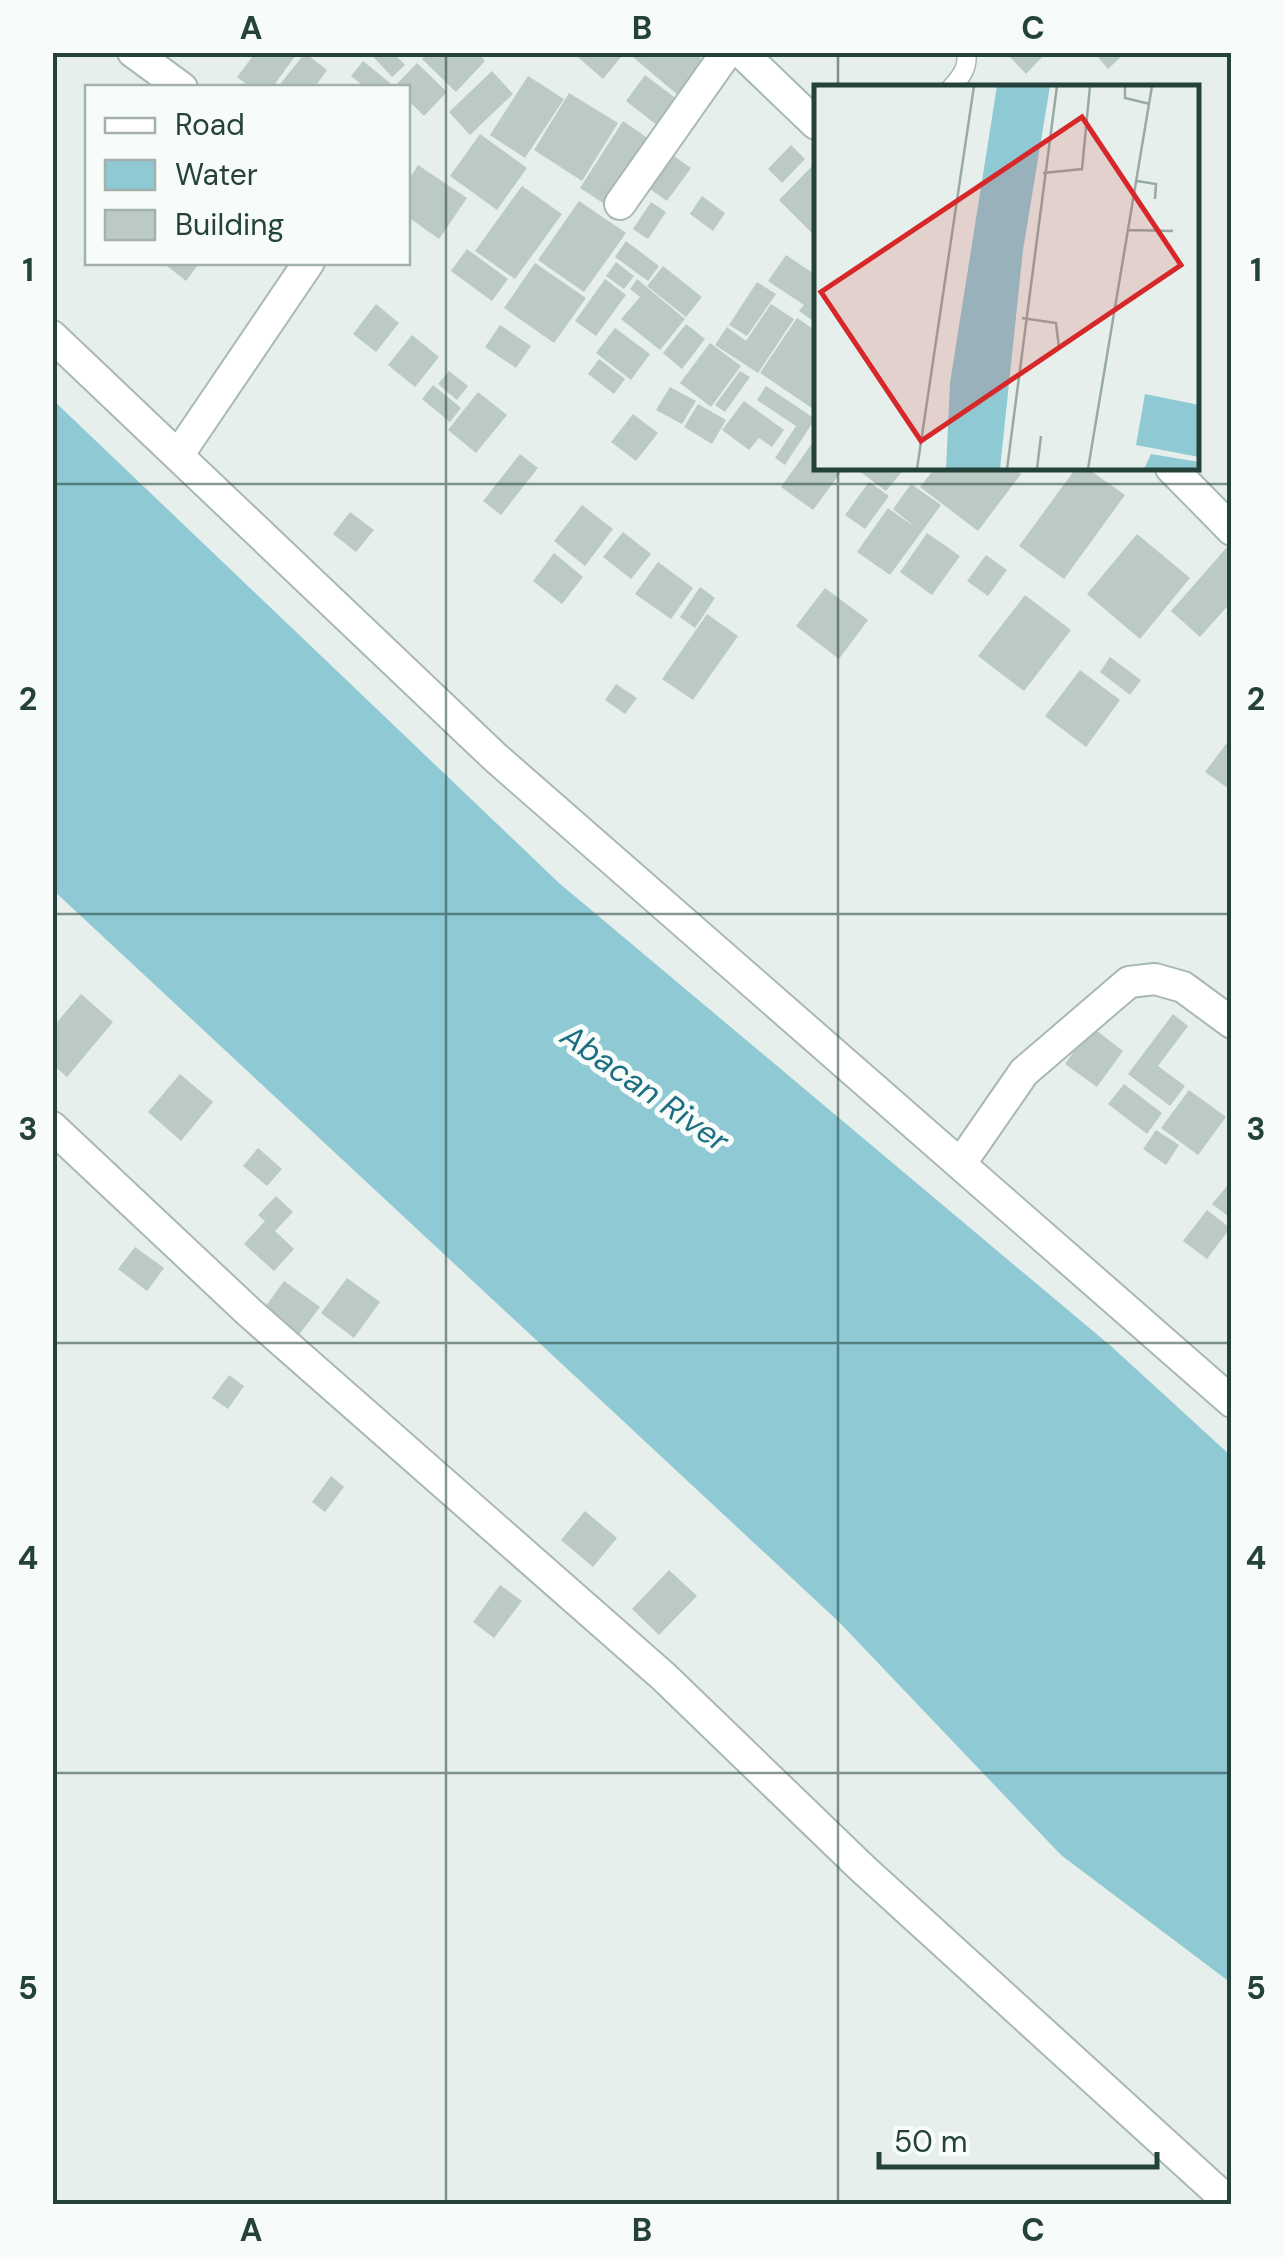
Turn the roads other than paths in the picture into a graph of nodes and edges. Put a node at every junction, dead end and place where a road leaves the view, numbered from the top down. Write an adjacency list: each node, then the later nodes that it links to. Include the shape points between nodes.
1 (133, 52): 5 (street)
2 (727, 52): 8 (street)
3 (741, 52): 7 (street)
4 (966, 52): 6 (lane, via 968,61)
5 (178, 85)
6 (953, 85)
7 (814, 122)
8 (620, 204)
9 (308, 265): 11 (street)
10 (52, 336): 11 (street)
11 (179, 454): 16 (street, via 496,758)
12 (1173, 470): 13 (street)
13 (1232, 530)
14 (1232, 1023): 16 (street, via 1183,987 1154,978 1129,982 1024,1072)
15 (52, 1126): 18 (street, via 250,1313 663,1676 862,1868)
16 (961, 1163): 17 (street)
17 (1232, 1402)
18 (1231, 2204)

